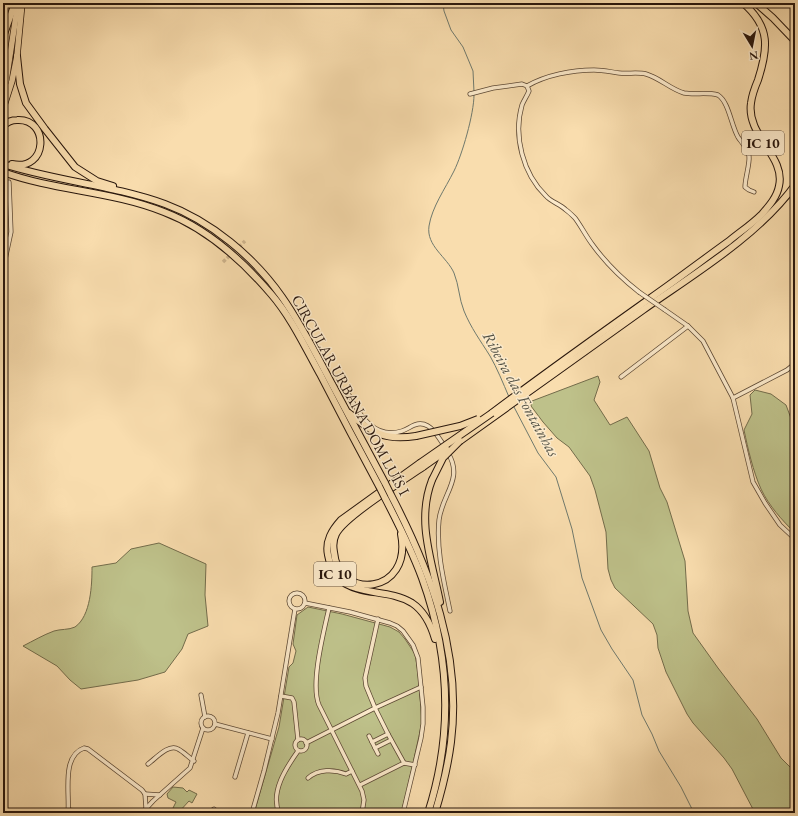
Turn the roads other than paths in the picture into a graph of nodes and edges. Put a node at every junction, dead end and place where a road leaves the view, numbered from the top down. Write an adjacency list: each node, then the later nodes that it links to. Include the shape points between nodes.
1 (17, 3): 5 (highway); 9 (main road)
2 (22, 3): 7 (main road)
3 (744, 3): 26 (highway, IC 10, via 755,16 764,34 766,47 750,112 754,128 778,167 780,176 774,199 744,229 706,258)
4 (756, 3): 6 (highway)
5 (3, 37)
6 (795, 42)
7 (17, 56): 11 (main road); 18 (highway, via 20,84 26,103 75,167 97,181)
8 (527, 86): 10 (street, via 522,84 493,88); 17 (street, via 546,77 594,70 644,73 678,91 718,95 726,104 738,137 746,147 749,157 745,187); 20 (street, bridge, via 529,91 522,104 519,123 520,146 525,166 534,183 546,197 566,209 607,263 625,280)
9 (3, 91)
10 (470, 94)
11 (3, 109)
12 (3, 126): 13 (highway, via 12,121 26,121 36,128 41,142 37,155 29,162 17,165)
13 (3, 163): 18 (highway, CIRCULAR URBANA DOM LUÍS I, via 34,173)
14 (3, 172): 29 (highway, CIRCULAR URBANA DOM LUÍS I, bridge, via 23,179 122,198 165,212 202,230 242,263 272,294 289,318 379,486)
15 (9, 182): 19 (street, via 11,232)
16 (795, 185): 27 (highway, IC 10, via 753,231)
17 (754, 192)
18 (165, 204): 25 (highway, CIRCULAR URBANA DOM LUÍS I, via 203,223 226,239 268,279 293,314)
19 (3, 264)
20 (688, 326): 22 (street); 24 (street, via 703,341)
21 (792, 366): 24 (street)
22 (621, 377)
23 (349, 395): 35 (street, via 365,421 377,430 389,433 402,431 420,423 429,426 453,461 454,471 439,518 438,537)
24 (733, 398): 31 (street, via 753,482 780,525)
25 (347, 411): 26 (highway, IC 10, bridge, via 378,434 398,438 466,424); 29 (highway, CIRCULAR URBANA DOM LUÍS I, bridge, via 385,483)
26 (492, 413): 28 (highway, IC 10, bridge)
27 (460, 441): 28 (highway, IC 10, bridge); 37 (highway, IC 10, bridge, via 444,458 432,480 426,497 424,521)
28 (421, 465): 30 (highway, IC 10, via 356,514 336,534 334,558 344,575 356,583 366,585 382,581 394,573 403,551); 38 (highway, IC 10, via 341,520 328,538 327,551 336,576 344,583 356,589 400,597 413,604 429,623)
29 (388, 497): 30 (highway, CIRCULAR URBANA DOM LUÍS I); 37 (highway, CIRCULAR URBANA DOM LUÍS I, via 422,559)
30 (397, 521): 38 (highway, CIRCULAR URBANA DOM LUÍS I, via 427,592)
31 (795, 539)
32 (306, 603): 33 (street); 34 (street, via 300,610); 34 (street, via 301,594 293,595 289,603)
33 (329, 608): 36 (street); 46 (street, via 315,692)
34 (295, 609): 41 (street)
35 (450, 611)
36 (378, 619): 39 (street, via 397,626 409,638 417,654); 42 (street, via 365,678)
37 (445, 632): 79 (highway, CIRCULAR URBANA DOM LUÍS I, via 452,675 453,722 449,757)
38 (443, 667): 78 (highway, CIRCULAR URBANA DOM LUÍS I, via 446,706 444,739 439,773)
39 (421, 687): 42 (street); 61 (street, via 423,724)
40 (200, 696): 43 (street)
41 (281, 696): 50 (street); 51 (street, via 292,698 294,702)
42 (375, 708): 46 (street); 48 (street)
43 (205, 717): 44 (street, via 212,717); 45 (street, via 201,722)
44 (215, 724): 45 (street, via 212,730 207,731); 47 (street)
45 (203, 728): 58 (street)
46 (332, 730): 54 (street); 62 (street)
47 (248, 733): 50 (street); 63 (street)
48 (388, 734): 52 (street); 53 (street)
49 (369, 736): 53 (street)
50 (272, 740): 74 (street)
51 (298, 740): 54 (street); 56 (street, via 295,743)
52 (391, 740): 55 (street); 59 (street)
53 (372, 742): 55 (street)
54 (306, 743): 56 (street, via 306,749)
55 (375, 748): 57 (street)
56 (298, 751): 75 (street, via 279,785)
57 (378, 754)
58 (194, 761): 60 (street, via 177,748 173,748 166,750); 67 (street, via 189,770)
59 (404, 763): 61 (street); 65 (street)
60 (148, 764)
61 (415, 765): 77 (street)
62 (352, 771): 64 (street, via 346,774 323,771); 65 (street)
63 (235, 776)
64 (308, 778)
65 (360, 786): 76 (street, via 364,800)
66 (145, 794): 67 (street); 68 (street); 69 (street, via 88,749 82,748 74,754 70,763)
67 (160, 795): 68 (street)
68 (146, 808): 71 (street)
69 (68, 811): 70 (street)
70 (90, 813)
71 (142, 813)
72 (209, 813): 73 (street, via 214,809)
73 (218, 813)
74 (252, 813)
75 (279, 813)
76 (362, 813)
77 (402, 813)
78 (428, 813)
79 (435, 813)

